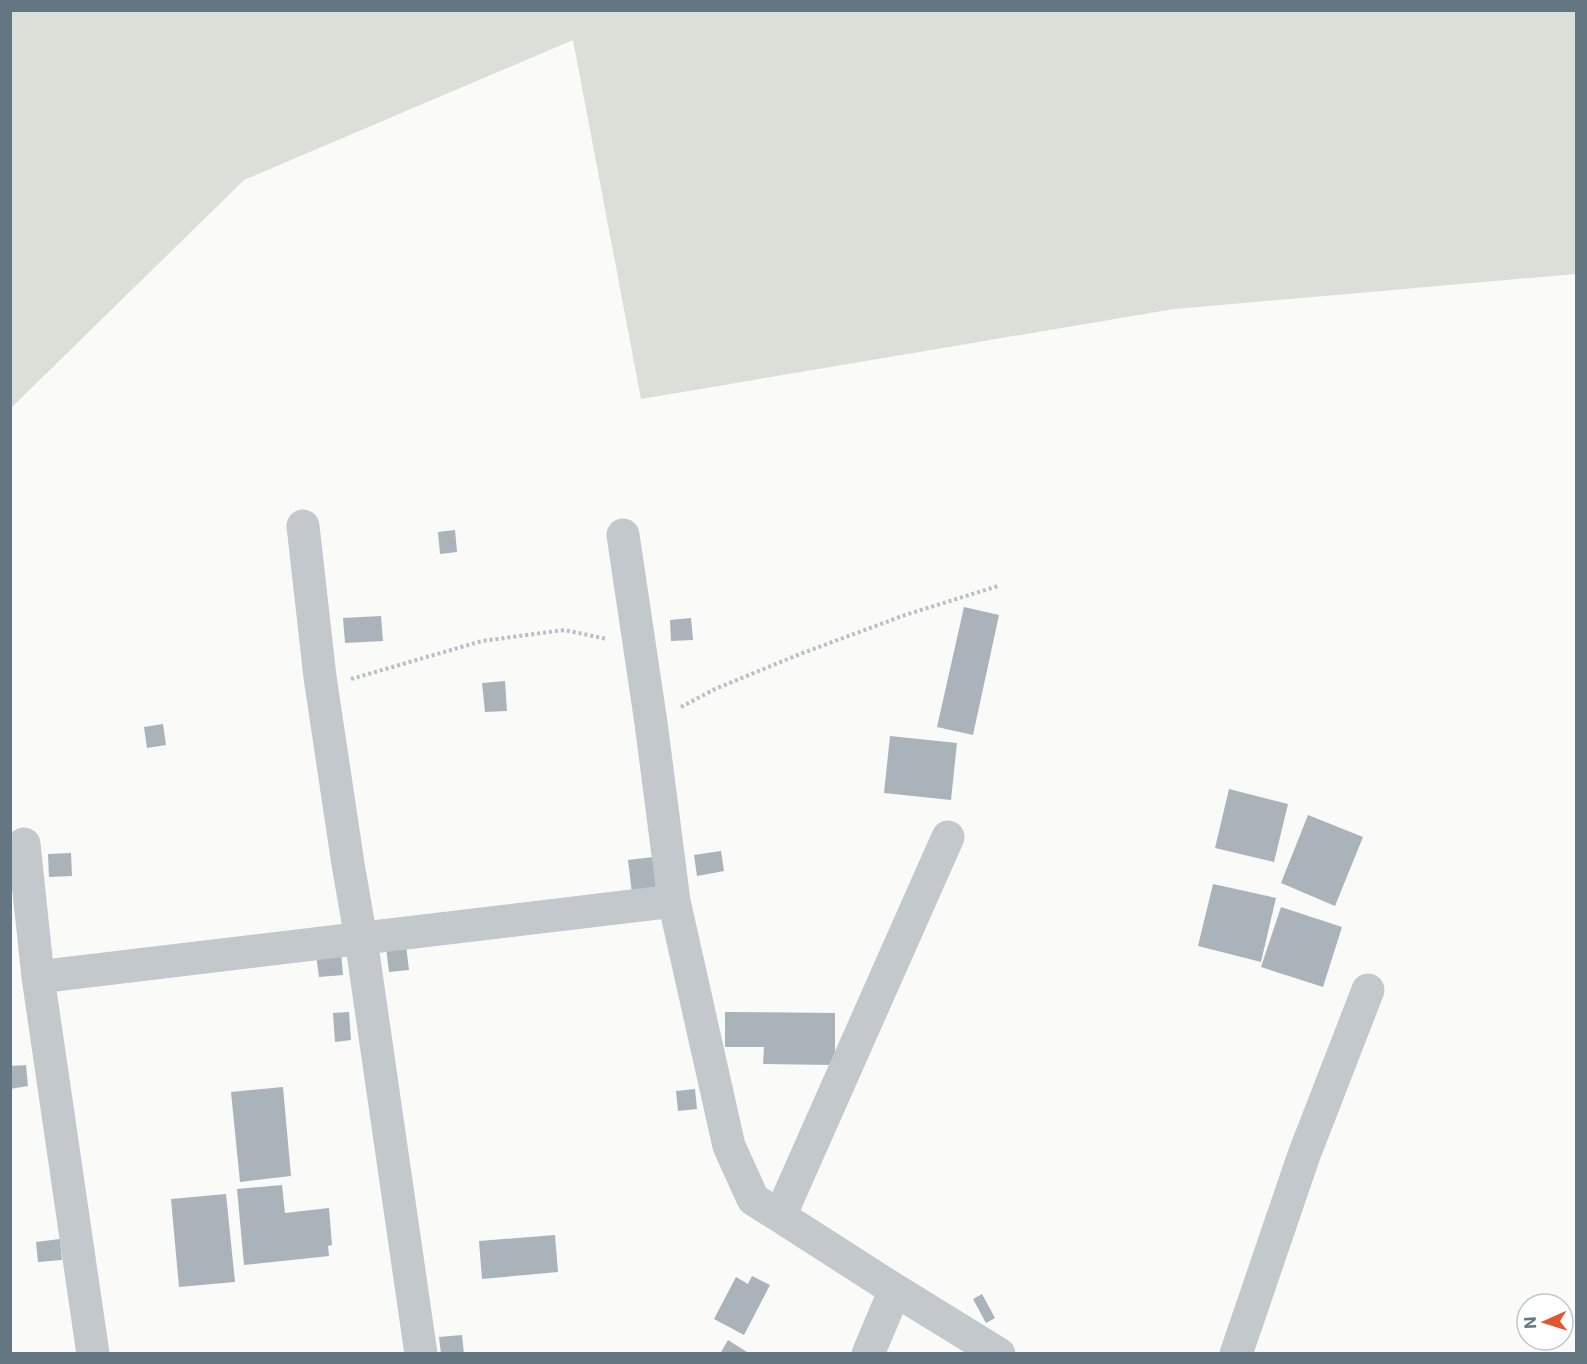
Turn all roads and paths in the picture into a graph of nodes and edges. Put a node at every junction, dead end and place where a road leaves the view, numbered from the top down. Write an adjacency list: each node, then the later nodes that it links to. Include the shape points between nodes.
1 (303, 526): 5 (street)
2 (623, 535): 4 (street)
3 (998, 586): 6 (path, via 800,654 715,689)
4 (640, 646): 5 (path, via 564,630 482,641); 6 (street)
5 (322, 688): 10 (street)
6 (651, 723): 9 (street)
7 (948, 837): 13 (street)
8 (24, 844): 11 (street)
9 (674, 901): 10 (street); 13 (street, via 729,1146 753,1199)
10 (361, 939): 11 (street); 16 (street)
11 (38, 977): 15 (street)
12 (1368, 990): 19 (street, via 1304,1155)
13 (780, 1216): 14 (street)
14 (895, 1290): 17 (street); 18 (street)
15 (93, 1353)
16 (421, 1353)
17 (868, 1353)
18 (999, 1353)
19 (1236, 1353)

